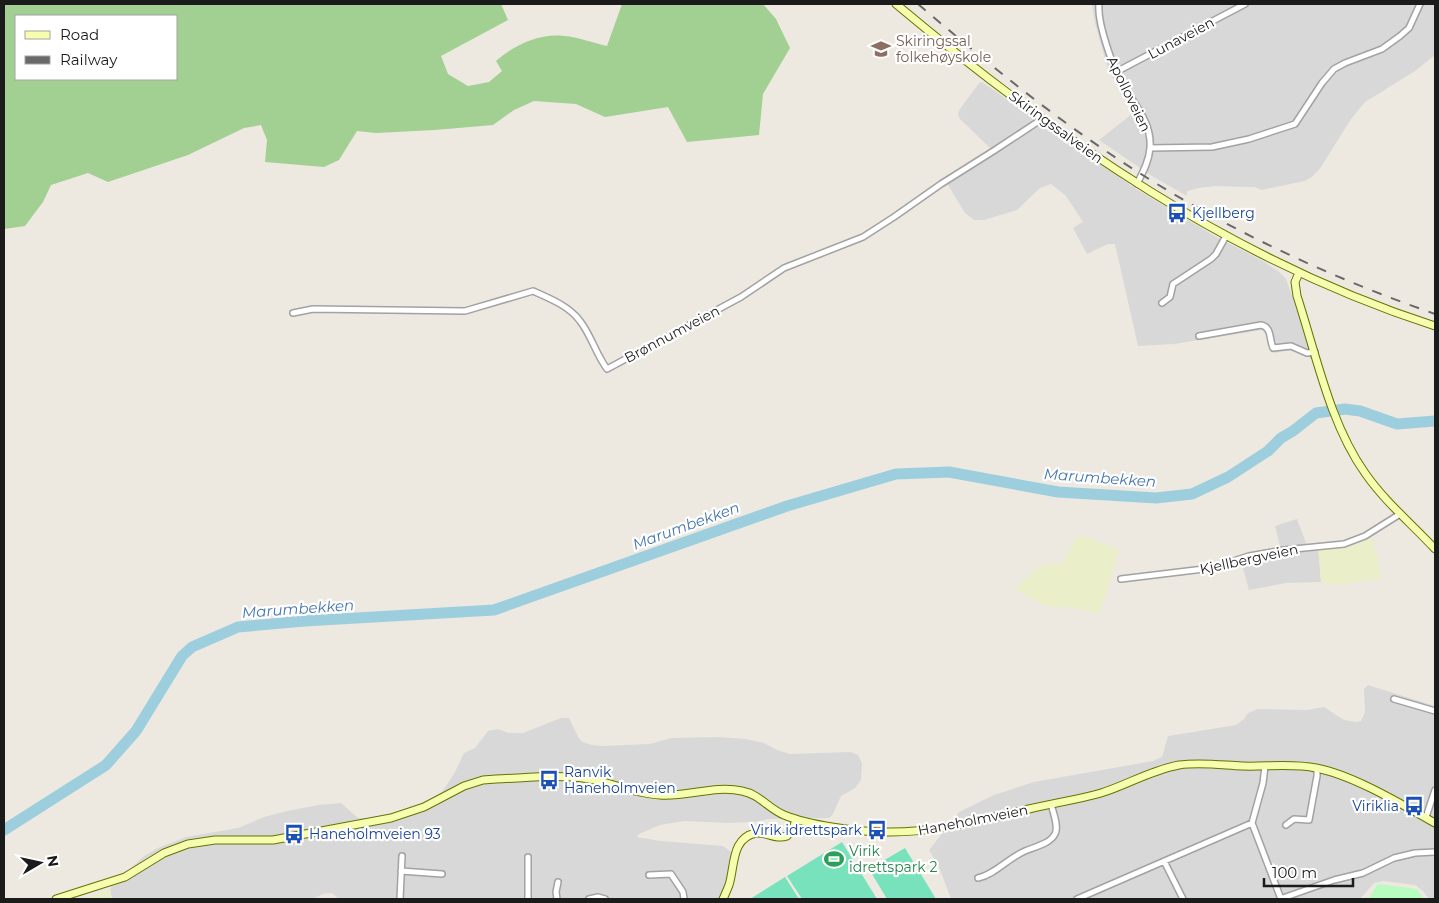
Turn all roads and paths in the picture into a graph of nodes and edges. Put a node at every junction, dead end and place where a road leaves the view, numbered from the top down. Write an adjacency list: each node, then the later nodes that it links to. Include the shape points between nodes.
1 (896, 4): 6 (main road, Skiringssalveien)
2 (1099, 4): 5 (street, Apolloveien, via 1100,19)
3 (1245, 4): 5 (street, Lunaveien)
4 (1420, 4): 7 (street, via 1408,28 1395,40 1382,49 1334,69 1295,124 1249,139 1212,146)
5 (1116, 72): 7 (street, Apolloveien, via 1146,122)
6 (1042, 119): 8 (main road, Skiringssalveien); 12 (street, Brønnumveien, via 862,236 784,268 741,297 608,369 580,321 558,302 533,291 465,311 314,309)
7 (1150, 148): 8 (street, Apolloveien)
8 (1137, 184): 9 (main road, Skiringssalveien)
9 (1226, 236): 10 (main road, Skiringssalveien); 11 (street, via 1216,254 1173,284 1170,297)
10 (1298, 273): 13 (main road, Skiringssalveien); 15 (main road, via 1295,287)
11 (1162, 303)
12 (293, 313)
13 (1435, 326)
14 (1199, 336): 15 (street, via 1261,325 1269,330 1273,348 1296,347)
15 (1315, 352): 16 (main road, via 1334,414 1348,445 1373,484)
16 (1400, 514): 17 (main road); 18 (street, Kjellbergveien, via 1365,536 1344,544 1284,550 1249,556 1212,568)
17 (1435, 549)
18 (1121, 579)
19 (1394, 699): 20 (street)
20 (1435, 711)
21 (1265, 766): 22 (main road, Haneholmveien); 24 (main road, Haneholmveien, via 1178,765 1098,793); 27 (street)
22 (1317, 768): 25 (main road, Haneholmveien, via 1377,792); 29 (street, via 1310,820 1294,819)
23 (1435, 790): 25 (street)
24 (1051, 804): 26 (main road, Haneholmveien, via 905,832 854,830); 37 (street, via 1056,830 1053,837)
25 (1426, 818): 28 (main road, Haneholmveien)
26 (796, 819): 39 (main road, Haneholmveien, via 778,812 755,795 735,790 656,795 580,778 490,779 464,786 424,807 392,818 273,840 215,840 188,844 125,877); 46 (main road, via 787,836 756,834 741,842)
27 (1252, 823): 33 (street); 49 (street)
28 (1435, 823)
29 (1286, 825)
30 (1435, 852): 49 (street, via 1394,858 1363,873)
31 (402, 856): 34 (street)
32 (528, 857): 41 (street)
33 (1164, 861): 47 (street); 48 (street)
34 (401, 871): 35 (street); 40 (street)
35 (442, 874)
36 (650, 876): 45 (street, via 671,874)
37 (978, 878)
38 (558, 882): 42 (street)
39 (56, 899)
40 (400, 899)
41 (528, 899)
42 (557, 899)
43 (589, 899): 44 (street, via 598,896)
44 (605, 899)
45 (684, 899)
46 (723, 899)
47 (1077, 899)
48 (1183, 899)
49 (1281, 899)

